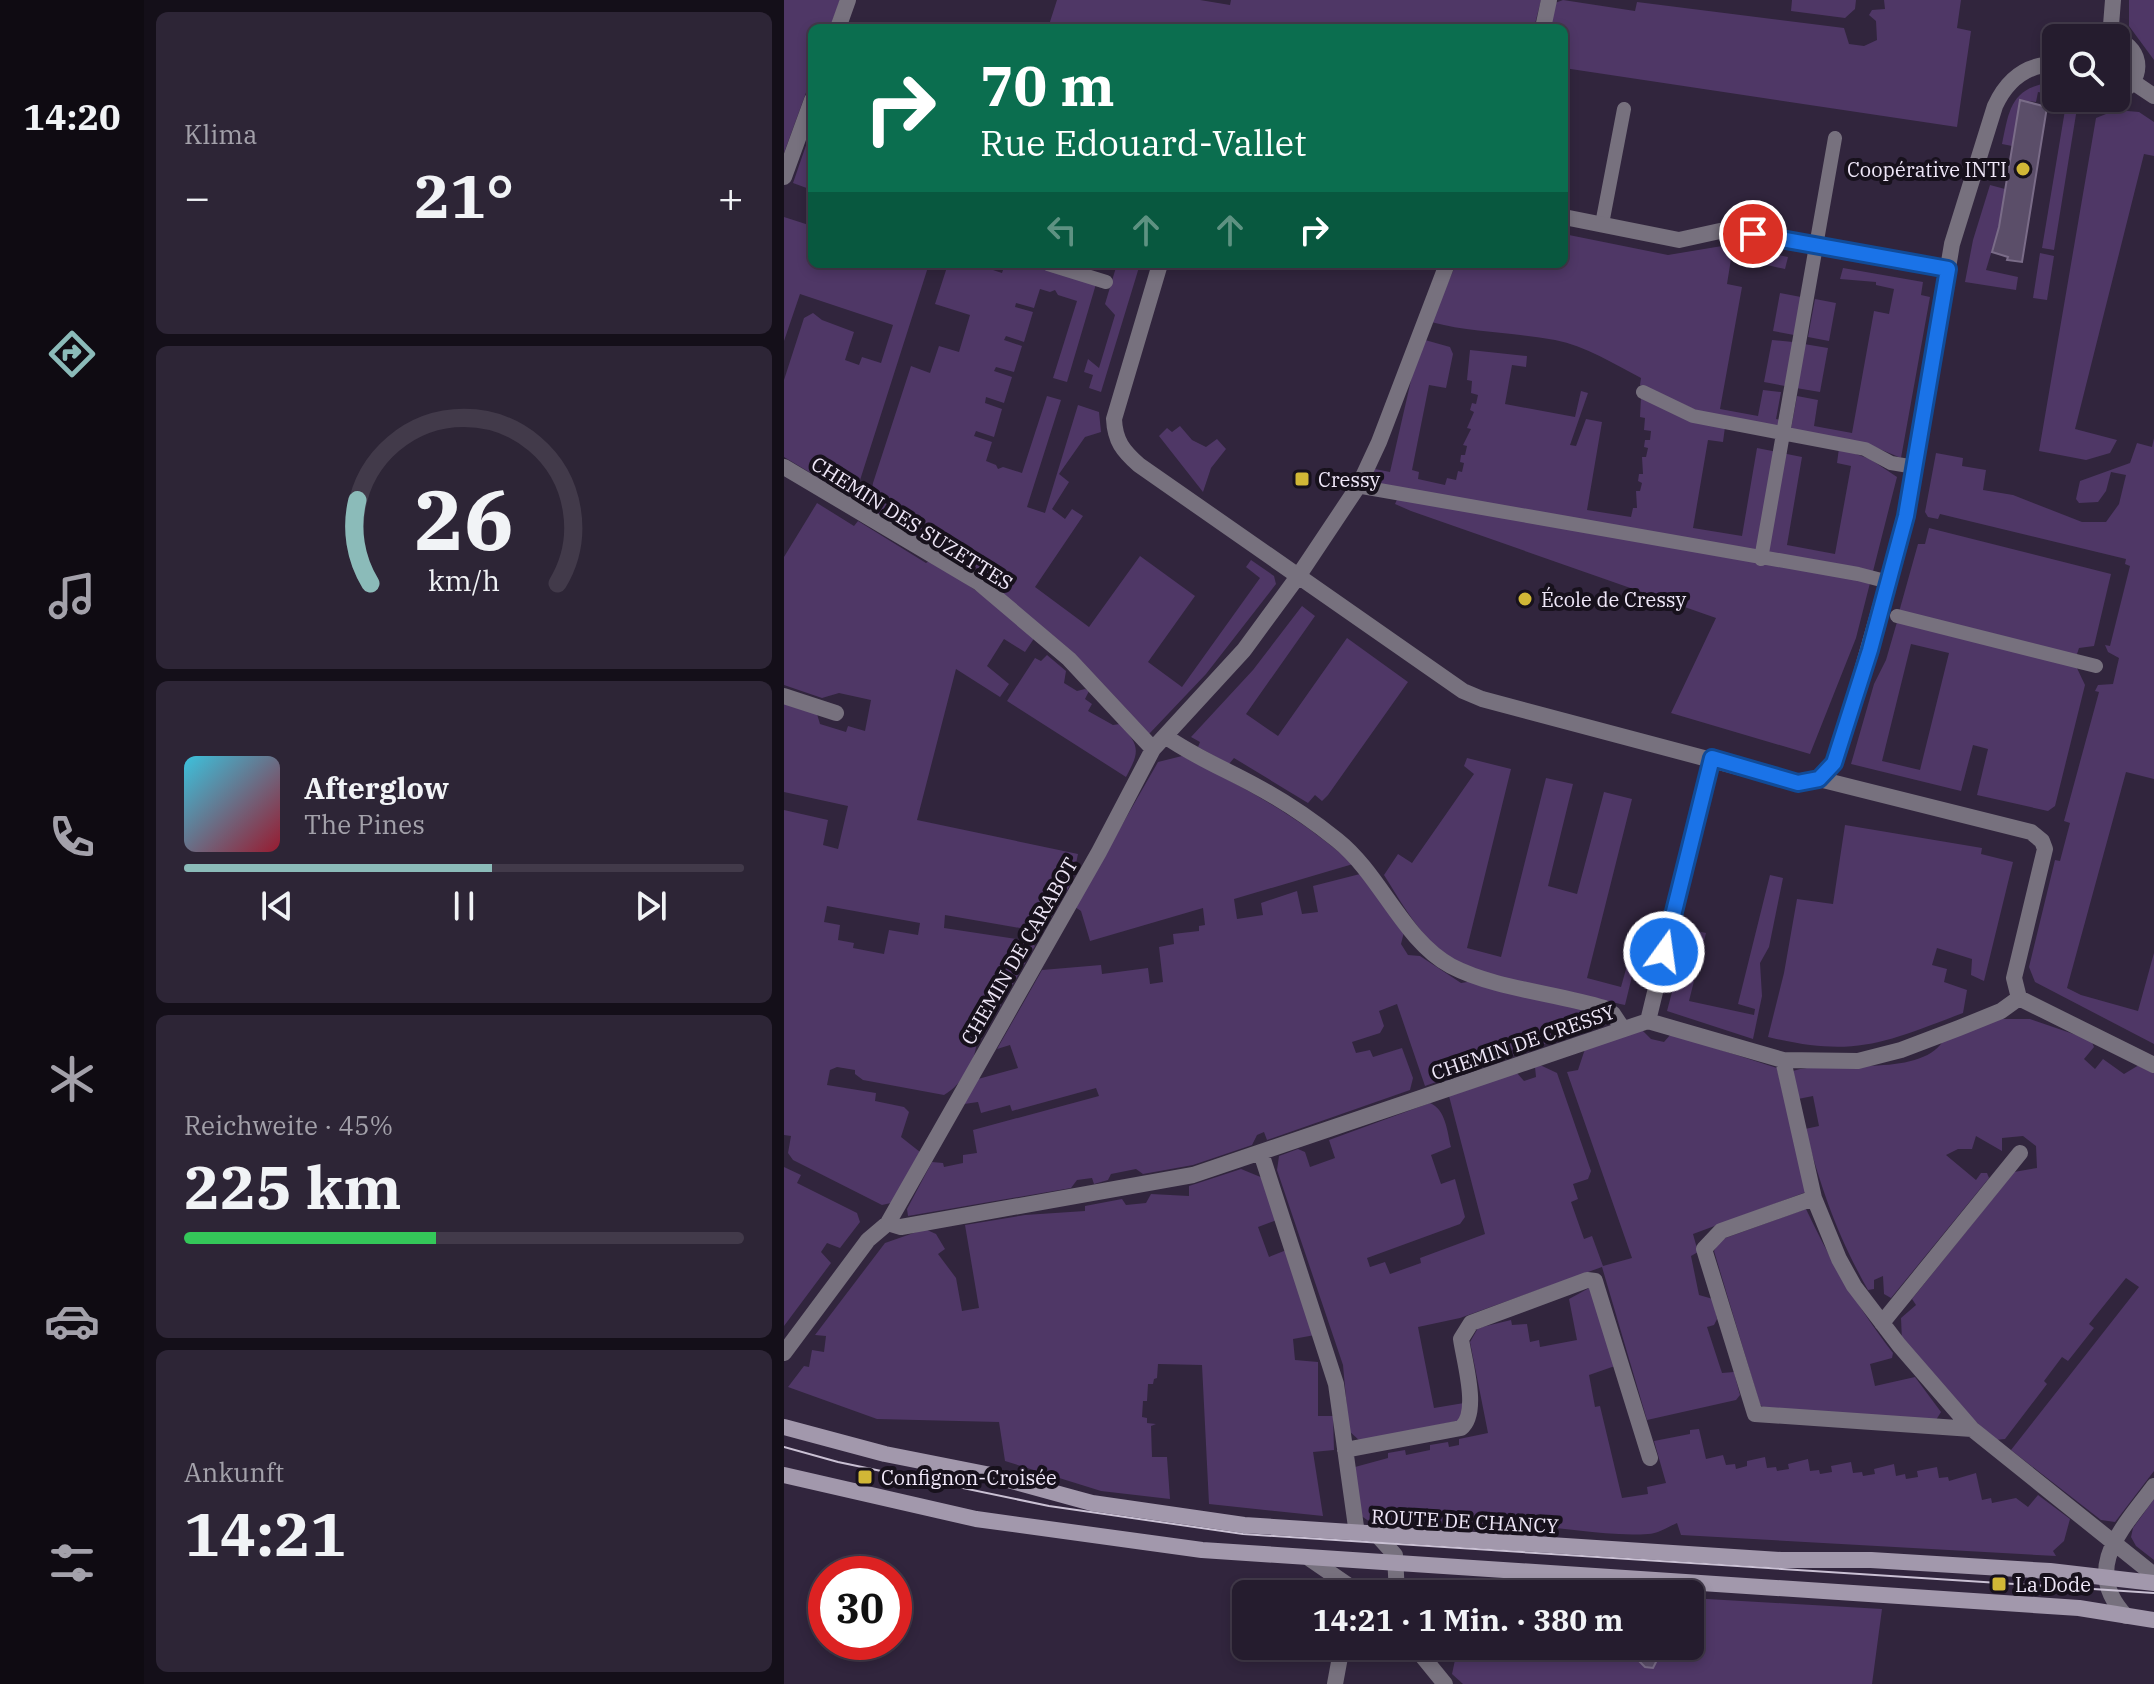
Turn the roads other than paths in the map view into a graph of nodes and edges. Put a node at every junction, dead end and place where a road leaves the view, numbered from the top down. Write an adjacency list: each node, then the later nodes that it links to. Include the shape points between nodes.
1 (848, 0): 4 (street)
2 (1549, 0): 5 (street)
3 (2113, 0): 6 (street)
4 (839, 24)
5 (1544, 24)
6 (2111, 24)
7 (2130, 49): 9 (street, via 2138,67)
8 (2042, 66): 22 (street, via 2019,74 1999,96)
9 (2133, 82): 10 (street); 11 (street)
10 (2130, 84)
11 (2154, 96)
12 (1624, 109): 17 (street)
13 (808, 111): 15 (street)
14 (1835, 138): 18 (street)
15 (784, 177)
16 (1568, 218): 17 (street)
17 (1602, 224): 18 (street, via 1679,240 1729,229)
18 (1818, 245): 22 (street); 25 (street)
19 (1061, 268): 23 (street)
20 (1159, 268): 30 (street, via 1114,419 1118,441 1139,465)
21 (1445, 268): 30 (street, CHEMIN DE CARABOT, via 1369,467)
22 (1948, 269): 27 (street)
23 (1106, 282)
24 (1643, 392): 25 (street, via 1693,416)
25 (1783, 433): 27 (street, via 1865,449 1891,463); 29 (street)
26 (784, 467): 37 (street, CHEMIN DES SUZETTES, via 978,582 1069,659)
27 (1915, 467): 31 (street)
28 (1362, 487): 29 (street)
29 (1761, 559): 31 (street)
30 (1299, 575): 36 (street, CHEMIN DE CARABOT, via 1244,650); 38 (street, via 1463,691)
31 (1889, 582): 39 (street, via 1839,751)
32 (1897, 616): 33 (street)
33 (2096, 666)
34 (784, 696): 35 (street)
35 (836, 713)
36 (1165, 736): 37 (street, CHEMIN DE CARABOT); 42 (street, via 1268,793 1340,842 1437,957 1470,974 1604,1008)
37 (1153, 749): 48 (street, CHEMIN DE CARABOT)
38 (1712, 758): 39 (street, via 1798,783); 41 (street)
39 (1819, 779): 40 (street, via 2031,832 2042,841 2045,849 2014,978)
40 (2019, 998): 43 (street, CHEMIN DE CRESSY, via 2001,1011 1881,1057); 44 (street)
41 (1648, 1021): 42 (street, CHEMIN DE CRESSY); 43 (street, CHEMIN DE CRESSY)
42 (1623, 1029): 45 (street, CHEMIN DE CRESSY)
43 (1783, 1060): 47 (street)
44 (2154, 1065)
45 (1261, 1153): 48 (street, CHEMIN DE CRESSY, via 1193,1175 901,1227); 53 (street, via 1329,1356)
46 (2020, 1153): 49 (street)
47 (1814, 1198): 49 (street, via 1839,1259); 52 (street, via 1721,1231 1704,1249 1755,1414)
48 (888, 1223): 50 (street, CHEMIN DE CARABOT, via 868,1240)
49 (1882, 1323): 52 (street)
50 (784, 1353)
51 (784, 1427): 57 (main road, ROUTE DE CHANCY, via 1122,1509)
52 (1972, 1429): 59 (street)
53 (1345, 1450): 54 (street, via 1461,1428 1471,1405 1464,1331 1471,1323 1587,1280 1595,1281); 57 (street)
54 (1650, 1458)
55 (784, 1475): 60 (main road, via 1038,1529)
56 (2154, 1486): 59 (street)
57 (1357, 1534): 58 (main road, ROUTE DE CHANCY)
58 (1377, 1535): 61 (street, via 1394,1550); 63 (main road, ROUTE DE CHANCY)
59 (2113, 1540): 62 (street); 63 (street)
60 (1310, 1559): 61 (main road); 64 (street)
61 (1397, 1565): 65 (street); 67 (main road, via 2079,1608)
62 (2154, 1575)
63 (2105, 1576): 66 (main road, ROUTE DE CHANCY); 67 (street, via 2110,1595)
64 (1340, 1580)
65 (1397, 1580)
66 (2154, 1583)
67 (2126, 1616): 68 (main road)
68 (2154, 1620)
69 (1339, 1660): 71 (street)
70 (1425, 1660): 72 (street)
71 (1335, 1684)
72 (1445, 1684)

